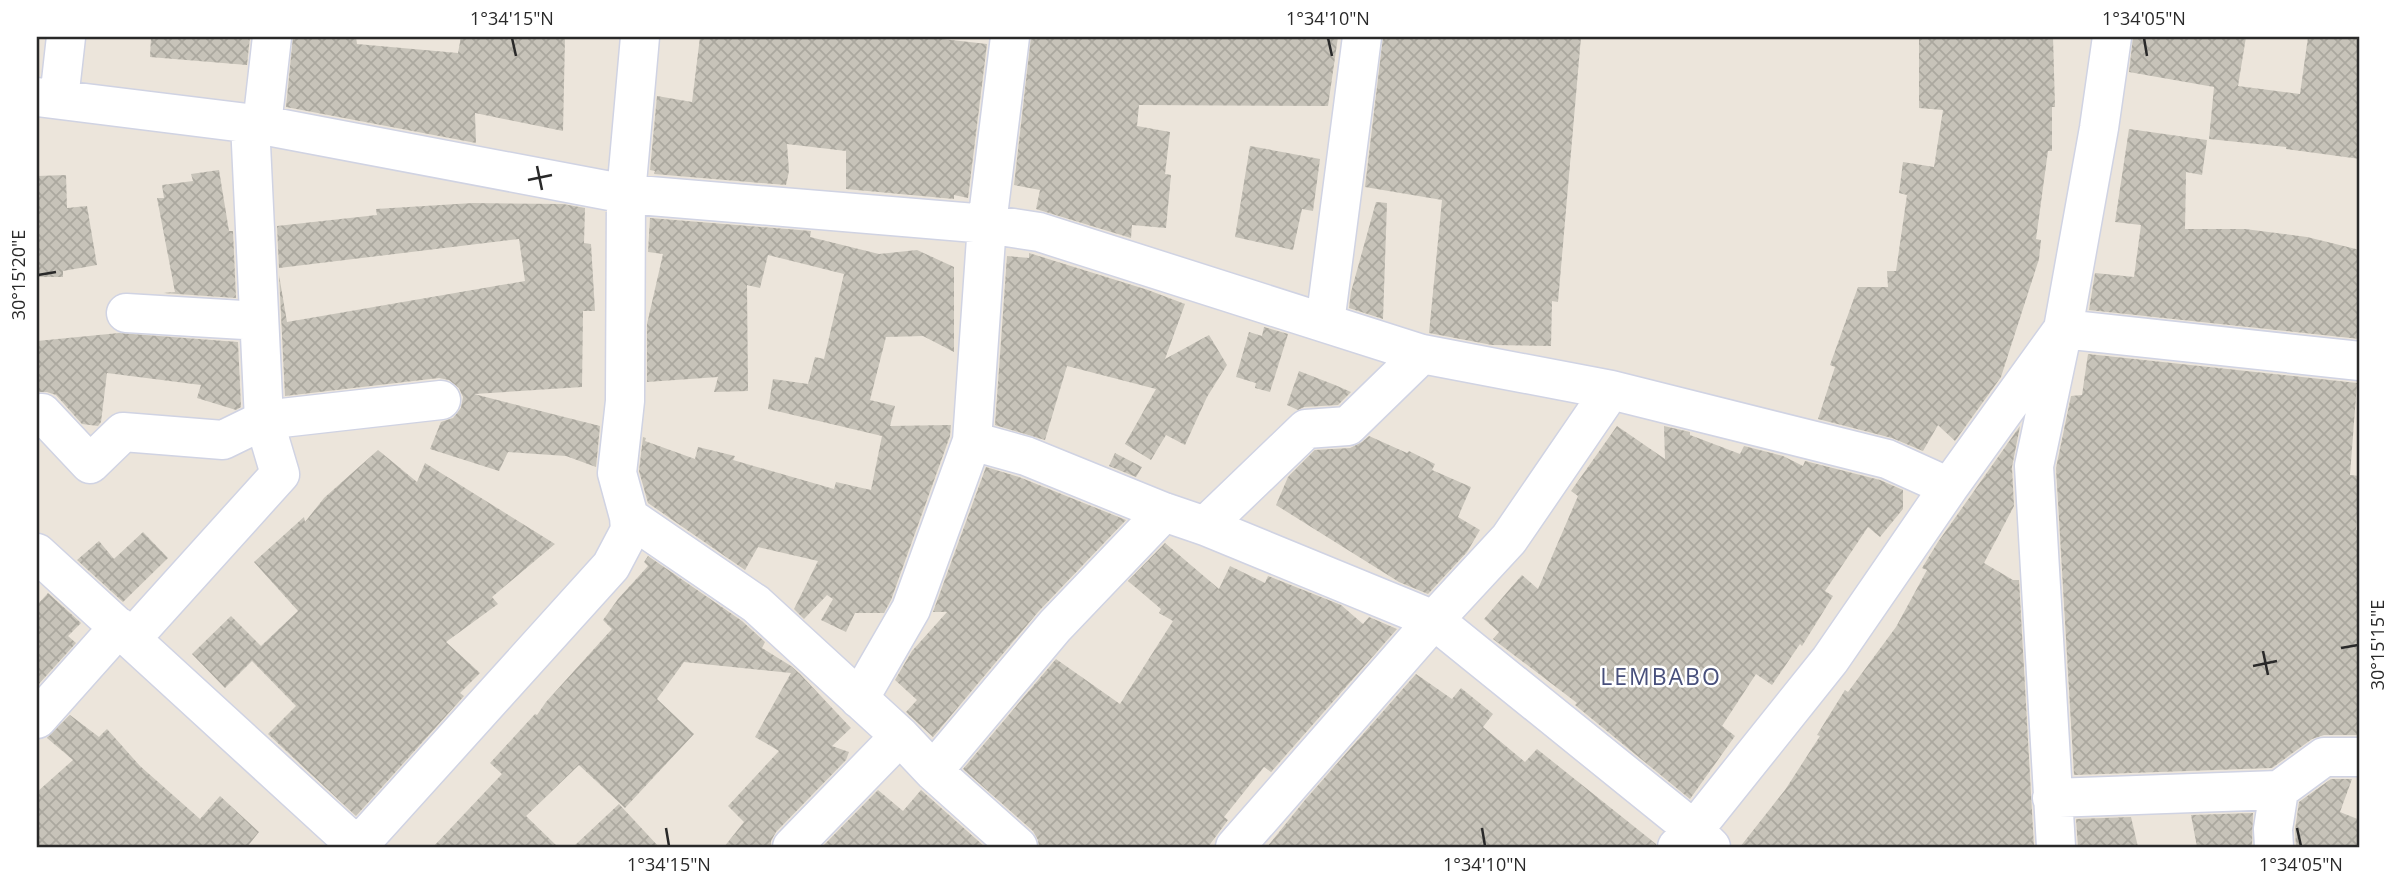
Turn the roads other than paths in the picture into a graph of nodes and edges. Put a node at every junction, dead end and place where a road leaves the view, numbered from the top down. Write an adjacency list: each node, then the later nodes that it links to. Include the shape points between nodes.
1 (66, 37): 7 (street)
2 (272, 37): 8 (street)
3 (640, 37): 9 (street)
4 (1010, 37): 10 (street)
5 (1362, 37): 13 (street)
6 (2112, 37): 14 (street)
7 (48, 98): 8 (street)
8 (256, 124): 9 (street); 12 (street)
9 (626, 194): 10 (street); 24 (street, via 625,401 617,473)
10 (988, 224): 13 (street, via 1040,232); 21 (street)
11 (126, 313): 12 (street)
12 (259, 321): 20 (street)
13 (1325, 323): 15 (street)
14 (2063, 329): 16 (street); 22 (street); 35 (street, via 2034,466)
15 (1422, 354): 17 (street); 25 (street, via 1349,426 1306,429)
16 (2360, 361)
17 (1611, 390): 22 (street, via 1887,459); 27 (street, via 1509,539)
18 (441, 400): 20 (street)
19 (37, 419): 20 (street, via 42,413 90,464 123,432 223,440)
20 (264, 420): 28 (street, via 280,474)
21 (972, 441): 23 (street, via 1026,456); 29 (street, via 911,609)
22 (1949, 487): 36 (street, via 1830,660)
23 (1164, 512): 25 (street); 33 (street, via 1055,626)
24 (629, 516): 29 (street, via 756,604); 38 (street, via 630,530 611,566)
25 (1205, 526): 27 (street)
26 (37, 553): 28 (street)
27 (1434, 620): 36 (street); 41 (street)
28 (125, 633): 30 (street); 38 (street)
29 (859, 699): 31 (street)
30 (37, 719)
31 (900, 736): 33 (street); 39 (street)
32 (2360, 757): 34 (street, via 2324,757)
33 (933, 771): 40 (street)
34 (2279, 790): 35 (street); 42 (street)
35 (2052, 798): 37 (street)
36 (1694, 841)
37 (2053, 844)
38 (357, 847)
39 (792, 847)
40 (1018, 847)
41 (1235, 847)
42 (2274, 847)

